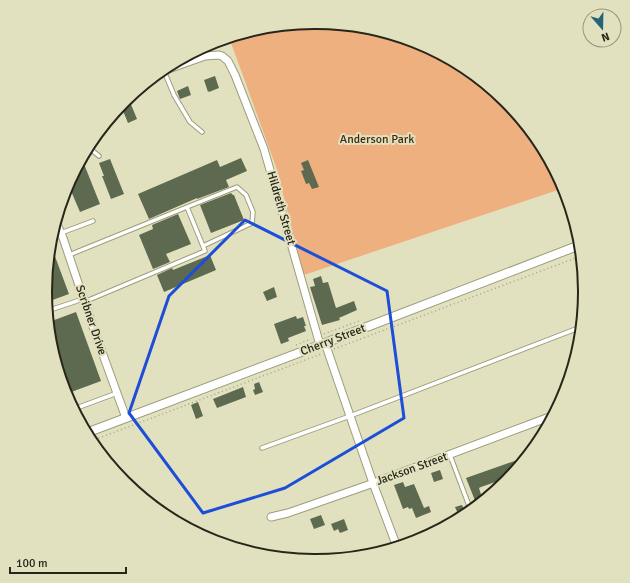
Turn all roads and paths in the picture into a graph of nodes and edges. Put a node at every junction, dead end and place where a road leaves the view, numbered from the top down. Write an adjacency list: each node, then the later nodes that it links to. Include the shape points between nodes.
1 (188, 62): 17 (street, Hildreth Street, via 216,54 226,58 235,75 264,149)
2 (165, 76): 3 (lane, via 190,122)
3 (202, 132)
4 (94, 151): 5 (lane)
5 (99, 156)
6 (187, 207): 9 (lane); 9 (lane, via 237,187 246,195 253,212 252,223); 11 (lane)
7 (93, 221): 8 (lane)
8 (61, 233): 11 (street, Scribner Drive)
9 (203, 246): 13 (lane, via 205,251)
10 (573, 248): 19 (street, Cherry Street)
11 (69, 255): 13 (street, Scribner Drive)
12 (575, 258): 19 (path)
13 (84, 300): 14 (lane); 20 (street, Scribner Drive)
14 (53, 309)
15 (358, 321): 17 (path)
16 (575, 329): 22 (lane)
17 (318, 336): 18 (path); 19 (street, Hildreth Street)
18 (296, 345)
19 (324, 346): 22 (street, Hildreth Street); 23 (street, Cherry Street); 26 (path)
20 (117, 393): 21 (lane); 23 (street, Scribner Drive)
21 (79, 407)
22 (350, 416): 27 (lane); 29 (street, Hildreth Street)
23 (126, 418): 25 (street, Cherry Street)
24 (544, 419): 28 (street, Jackson Street)
25 (93, 430)
26 (98, 438)
27 (262, 448)
28 (450, 455): 29 (street, Jackson Street); 30 (lane)
29 (373, 483): 31 (street, Jackson Street); 32 (street, Hildreth Street)
30 (469, 505)
31 (271, 517)
32 (395, 541)

